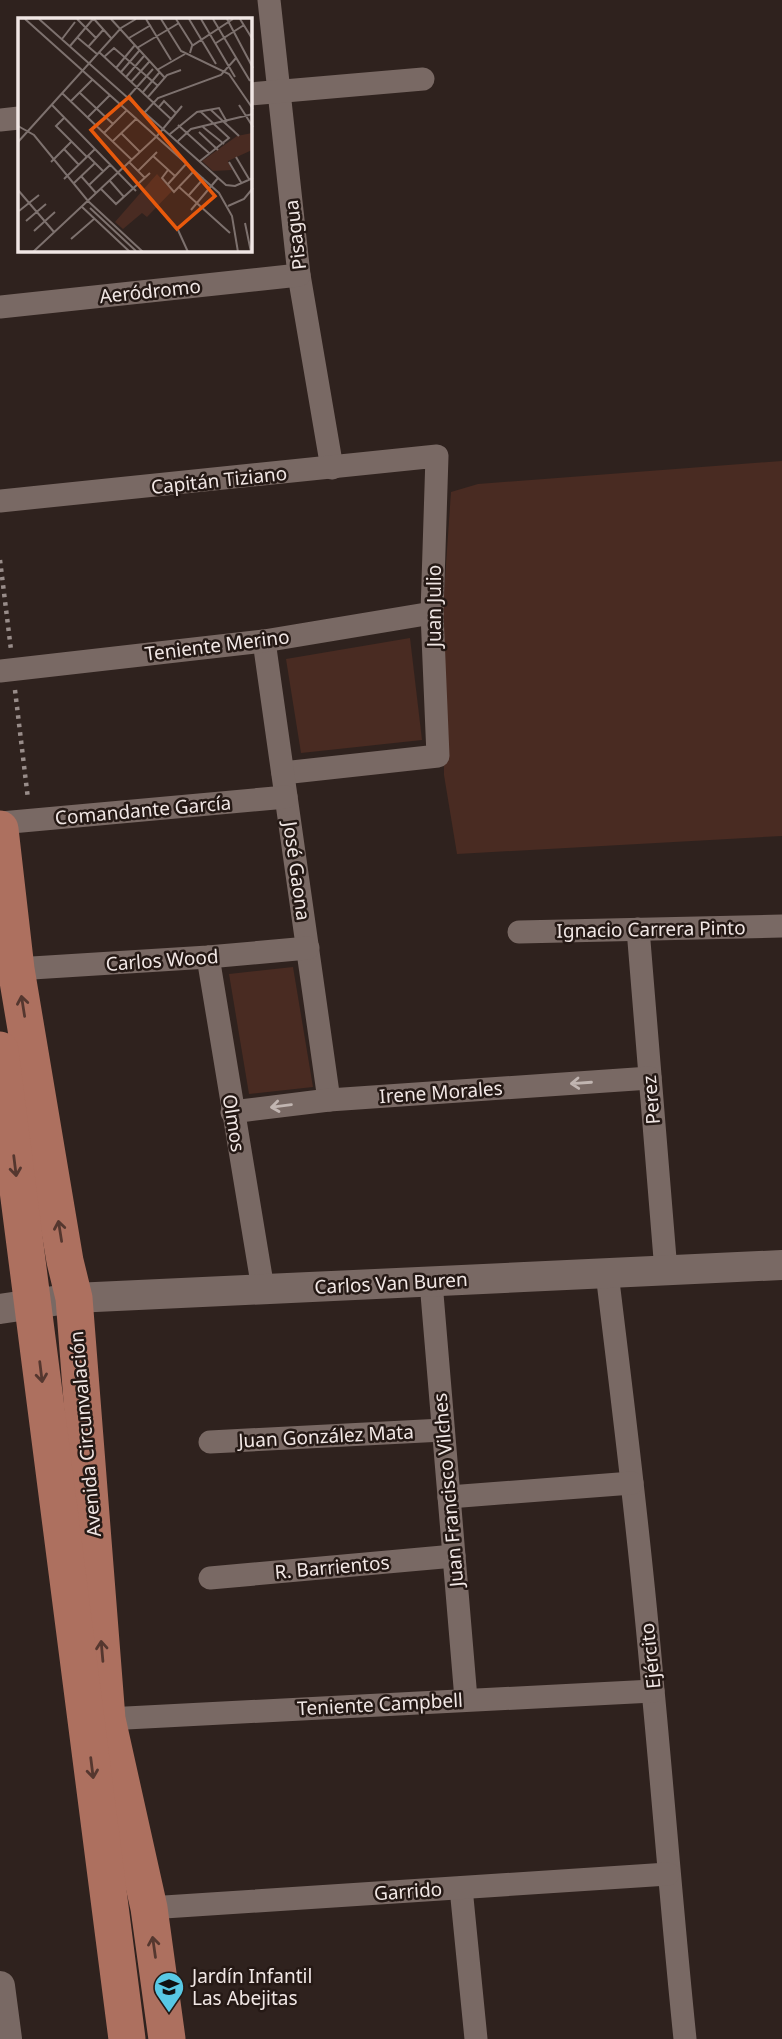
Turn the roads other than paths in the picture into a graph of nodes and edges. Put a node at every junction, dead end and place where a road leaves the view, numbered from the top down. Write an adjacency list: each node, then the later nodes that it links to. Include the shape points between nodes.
1 (269, 0): 3 (street, Pisagua)
2 (423, 79): 3 (street)
3 (278, 92): 4 (street); 7 (street, Pisagua)
4 (252, 94)
5 (18, 118): 6 (street)
6 (0, 120)
7 (299, 275): 8 (street, Aeródromo); 10 (street, Pisagua)
8 (0, 307)
9 (437, 456): 10 (street, Capitán Tiziano); 12 (street, Juan Julio)
10 (332, 468): 11 (street, Capitán Tiziano)
11 (0, 501)
12 (432, 613): 13 (street, Teniente Merino); 15 (street, Juan Julio, via 438,756)
13 (264, 641): 14 (street, Teniente Merino); 15 (street, José Gaona)
14 (0, 671)
15 (283, 773): 16 (street, José Gaona)
16 (286, 797): 17 (street, Comandante García); 22 (street, José Gaona)
17 (0, 823)
18 (0, 829): 24 (main road, Avenida Circunvalación)
19 (782, 926): 20 (street, Ignacio Carrera Pinto)
20 (638, 929): 21 (street, Ignacio Carrera Pinto); 26 (street, Perez)
21 (519, 932)
22 (308, 948): 23 (street, Carlos Wood); 27 (street, José Gaona)
23 (208, 957): 24 (street, Carlos Wood); 28 (street, Olmos)
24 (16, 969): 34 (main road, Avenida Circunvalación, one-way to 24)
25 (0, 1050): 35 (main road, Avenida Circunvalación, one-way to 35)
26 (650, 1078): 27 (street, Irene Morales, one-way to 27); 30 (street, Perez)
27 (330, 1100): 28 (street, Irene Morales, one-way to 28)
28 (232, 1112): 33 (street, Olmos)
29 (782, 1265): 30 (street, Carlos Van Buren)
30 (666, 1271): 31 (street, Carlos Van Buren)
31 (607, 1273): 32 (street, Carlos Van Buren); 38 (street, Ejército)
32 (431, 1282): 33 (street, Carlos Van Buren); 36 (street, Juan Francisco Vilches)
33 (263, 1289): 34 (street, Carlos Van Buren)
34 (74, 1298): 35 (street, Carlos Van Buren); 44 (main road, Avenida Circunvalación, one-way to 34)
35 (16, 1307): 50 (main road, Avenida Circunvalación, one-way to 50)
36 (443, 1430): 37 (street, Juan González Mata); 39 (street, Juan Francisco Vilches)
37 (210, 1442)
38 (632, 1483): 39 (street); 42 (street, Ejército)
39 (449, 1497): 40 (street, Juan Francisco Vilches)
40 (454, 1556): 41 (street, R. Barrientos); 43 (street, Juan Francisco Vilches)
41 (210, 1578)
42 (653, 1690): 43 (street, Teniente Campbell); 45 (street, Ejército)
43 (466, 1699): 44 (street, Teniente Campbell)
44 (107, 1719): 47 (main road, Avenida Circunvalación)
45 (668, 1874): 46 (street, Garrido); 53 (street, Ejército)
46 (461, 1888): 47 (street, Garrido); 52 (street)
47 (149, 1909): 51 (main road, Avenida Circunvalación, one-way to 47)
48 (0, 1986): 49 (street)
49 (7, 2039)
50 (127, 2039)
51 (167, 2039)
52 (476, 2039)
53 (685, 2039)

